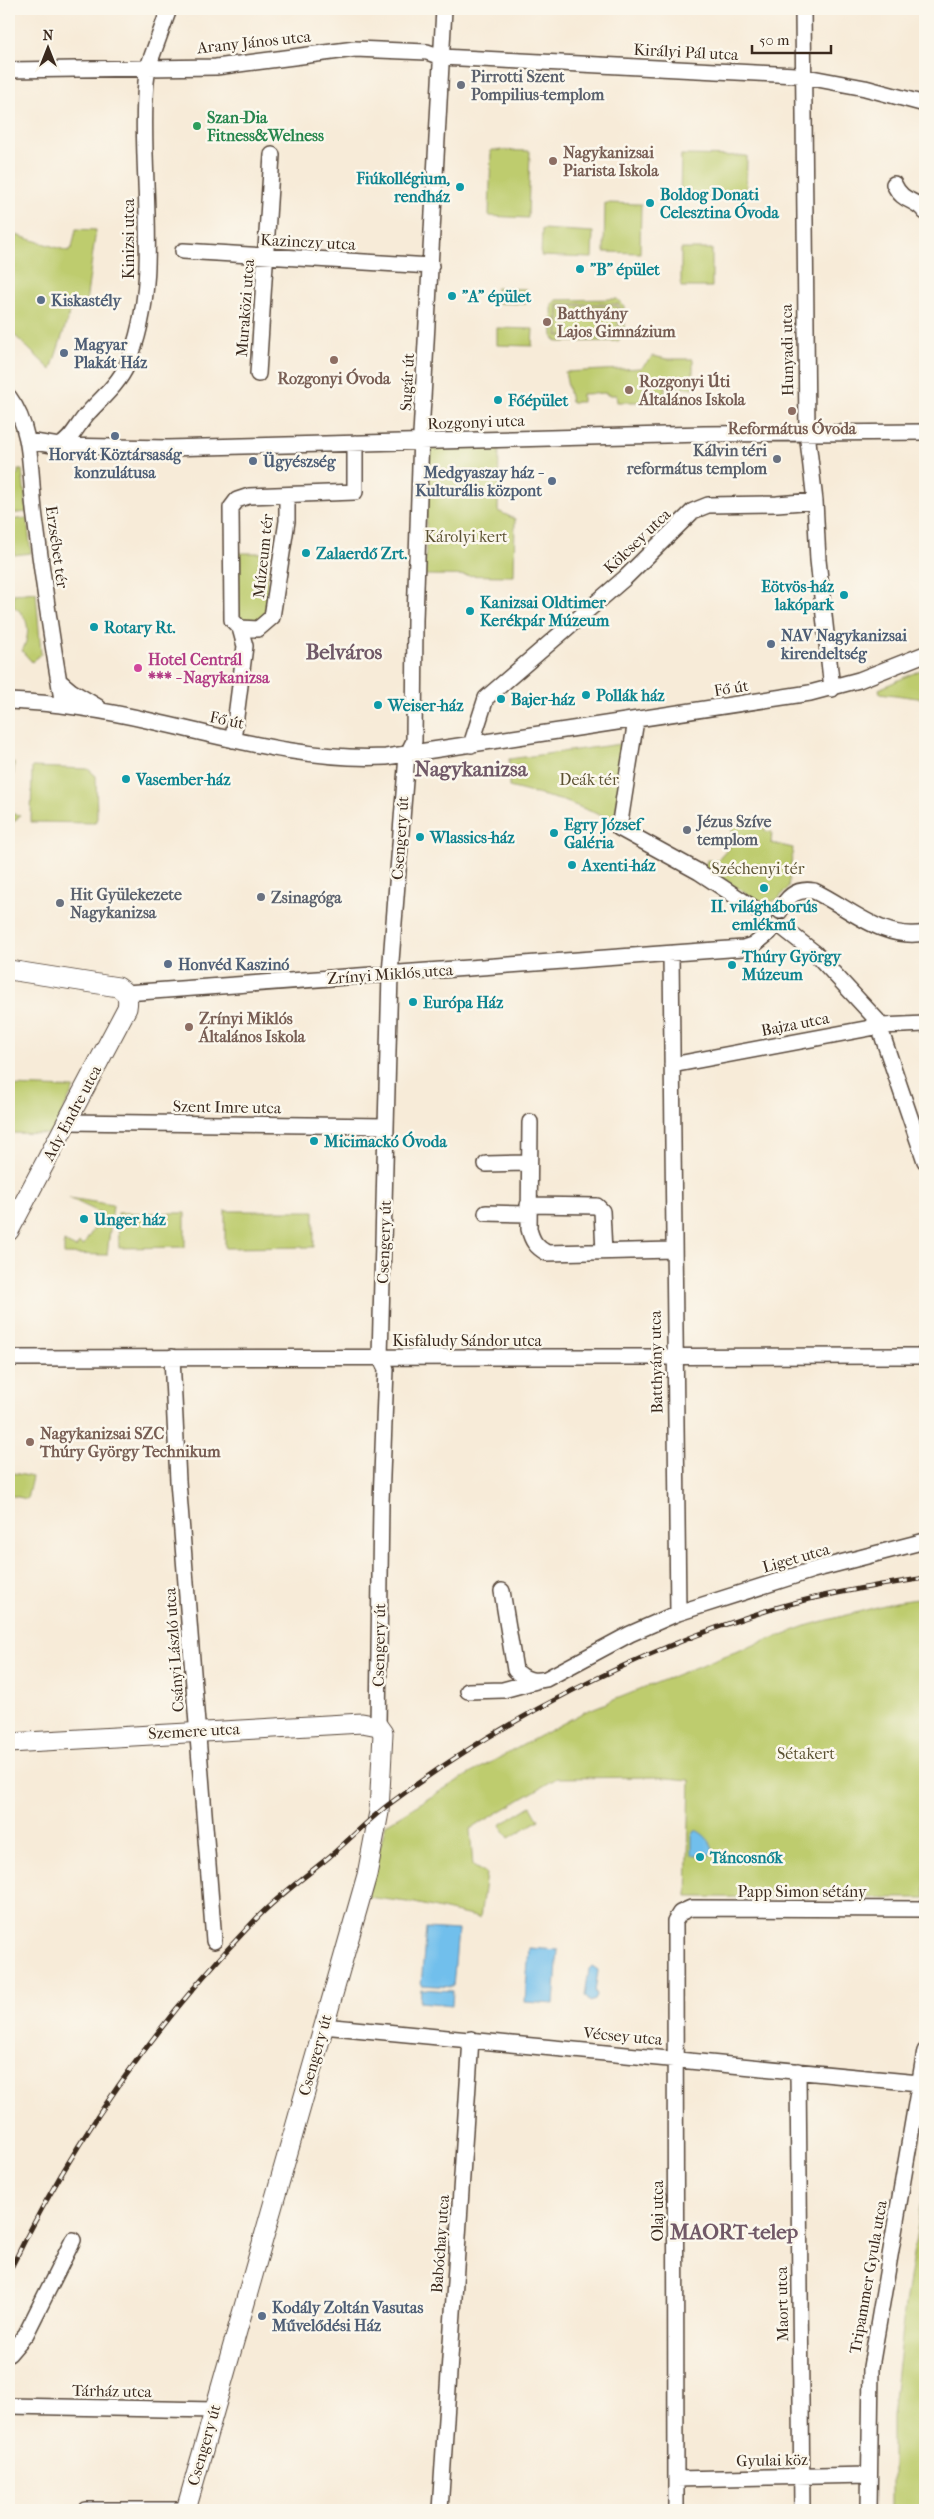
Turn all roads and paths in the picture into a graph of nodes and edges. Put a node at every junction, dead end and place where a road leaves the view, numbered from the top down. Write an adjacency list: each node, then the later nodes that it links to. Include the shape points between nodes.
1 (169, 9): 5 (street, Kinizsi utca)
2 (444, 9): 4 (street, Sugár út)
3 (803, 9): 7 (street, Hunyadi utca)
4 (441, 57): 5 (street, Arany János utca, via 426,52 355,49 216,67); 7 (street, Királyi Pál utca); 14 (street, Sugár út)
5 (148, 67): 6 (street, Arany János utca); 22 (street, Kinizsi utca, via 144,96 146,281 141,319 122,374 81,420 69,439)
6 (9, 70)
7 (803, 76): 8 (street, Királyi Pál utca); 17 (street, Hunyadi utca)
8 (925, 104)
9 (272, 155): 13 (street, Muraközi utca)
10 (894, 184): 11 (street, via 903,198 919,204)
11 (925, 212)
12 (183, 251): 13 (street, Kazinczy utca)
13 (266, 257): 14 (street, Kazinczy utca); 15 (street, Muraközi utca)
14 (431, 266): 20 (street, Sugár út)
15 (258, 374)
16 (9, 397): 19 (street, Erzsébet tér, via 20,414)
17 (807, 432): 18 (street, Rozgonyi utca); 20 (street, Rozgonyi utca); 24 (street, Hunyadi utca)
18 (925, 432)
19 (28, 441): 22 (street, Rozgonyi utca); 27 (street, Erzsébet tér, via 34,515)
20 (421, 441): 21 (street, Rozgonyi utca); 37 (street, Sugár út, via 414,741)
21 (355, 443): 22 (street, Rozgonyi utca, via 167,448); 23 (street, via 355,492)
22 (59, 446)
23 (287, 495): 25 (street, Múzeum tér, via 272,617 258,629); 25 (street, Múzeum tér, via 242,497 231,508 232,620)
24 (815, 500): 28 (street, Hunyadi utca); 31 (street, Kölcsey utca, via 777,504 713,504 694,511)
25 (240, 628): 34 (street, Múzeum tér, via 245,646)
26 (925, 654): 28 (street, Fő út)
27 (58, 681): 30 (street, Erzsébet tér); 32 (street)
28 (832, 689): 33 (street, Fő út)
29 (9, 701): 30 (street, Fő út)
30 (63, 705): 32 (street, Fő út)
31 (484, 705): 35 (street); 36 (street)
32 (106, 712): 34 (street, Fő út)
33 (636, 720): 35 (street); 39 (street, via 619,828 699,872)
34 (233, 740): 37 (street, Fő út, via 341,757)
35 (496, 742): 36 (street)
36 (471, 745): 37 (street)
37 (406, 755): 44 (street, Csengery út)
38 (780, 911): 39 (street, via 773,910); 40 (street, via 785,917); 41 (street, via 787,898 795,893 814,890 880,929 906,934)
39 (764, 915): 40 (street, via 763,926)
40 (777, 930): 42 (street, Zrínyi Miklós utca, via 743,948); 47 (street, via 815,953)
41 (925, 932)
42 (671, 954): 44 (street, Zrínyi Miklós utca); 48 (street, Batthyány utca)
43 (9, 970): 45 (main road, Zrínyi Miklós utca, via 110,986)
44 (390, 974): 45 (street, Zrínyi Miklós utca); 51 (street, Csengery út)
45 (126, 993): 49 (main road, Ady Endre utca, via 129,1000 127,1008)
46 (925, 1024): 47 (street, Bajza utca)
47 (880, 1026): 48 (street, Bajza utca); 52 (street)
48 (672, 1065): 58 (street, Batthyány utca)
49 (68, 1122): 51 (street, Szent Imre utca); 57 (main road, Ady Endre utca)
50 (530, 1122): 53 (street)
51 (385, 1126): 63 (street, Csengery út)
52 (925, 1160)
53 (528, 1163): 54 (street); 55 (street)
54 (486, 1164)
55 (528, 1209): 56 (street); 59 (street, via 531,1238 540,1249 548,1253); 59 (street, via 597,1206 602,1211)
56 (486, 1213)
57 (9, 1231)
58 (673, 1250): 59 (street); 60 (street, Batthyány utca)
59 (604, 1252)
60 (674, 1356): 61 (street, Kisfaludy Sándor utca); 63 (street, Kisfaludy Sándor utca); 67 (street, Batthyány utca)
61 (925, 1356)
62 (172, 1357): 63 (street, Kisfaludy Sándor utca); 64 (street, Kisfaludy Sándor utca); 71 (street, Csányi László utca, via 178,1480)
63 (380, 1357): 70 (street, Csengery út, via 386,1369)
64 (9, 1358)
65 (925, 1542): 67 (street, Liget utca, via 814,1570)
66 (502, 1591): 68 (street, via 515,1670)
67 (678, 1613): 68 (street, via 630,1634 546,1679)
68 (536, 1681): 69 (street, via 503,1690)
69 (468, 1691)
70 (378, 1726): 71 (main road, Szemere utca, via 362,1723); 76 (main road, Csengery út, via 383,1733 382,1774 374,1849)
71 (198, 1731): 72 (main road, Szemere utca); 75 (street, Csányi László utca)
72 (9, 1743)
73 (925, 1909): 74 (street, Papp Simon sétány, via 691,1908)
74 (680, 1913): 79 (street, Olaj utca, via 674,1925)
75 (214, 1941)
76 (323, 2026): 77 (street, Vécsey utca); 85 (main road, Csengery út)
77 (471, 2040): 79 (street, Vécsey utca); 91 (street, Babóchay utca)
78 (925, 2051): 81 (street, Tripammer Gyula utca)
79 (674, 2059): 80 (street, Vécsey utca); 88 (street, Olaj utca)
80 (798, 2071): 81 (street, Vécsey utca); 87 (street, Maort utca)
81 (919, 2083): 86 (street, Tripammer Gyula utca, via 871,2367)
82 (73, 2240): 83 (street, via 26,2334)
83 (9, 2354)
84 (9, 2406): 85 (street, Tárház utca)
85 (214, 2410): 90 (main road, Csengery út)
86 (869, 2475): 87 (street, Gyulai köz); 94 (street, Tripammer Gyula utca)
87 (802, 2476): 88 (street, Gyulai köz); 93 (street)
88 (676, 2479): 92 (street, Olaj utca)
89 (86, 2510): 90 (street)
90 (186, 2510)
91 (440, 2510)
92 (676, 2510)
93 (802, 2510)
94 (869, 2510)

